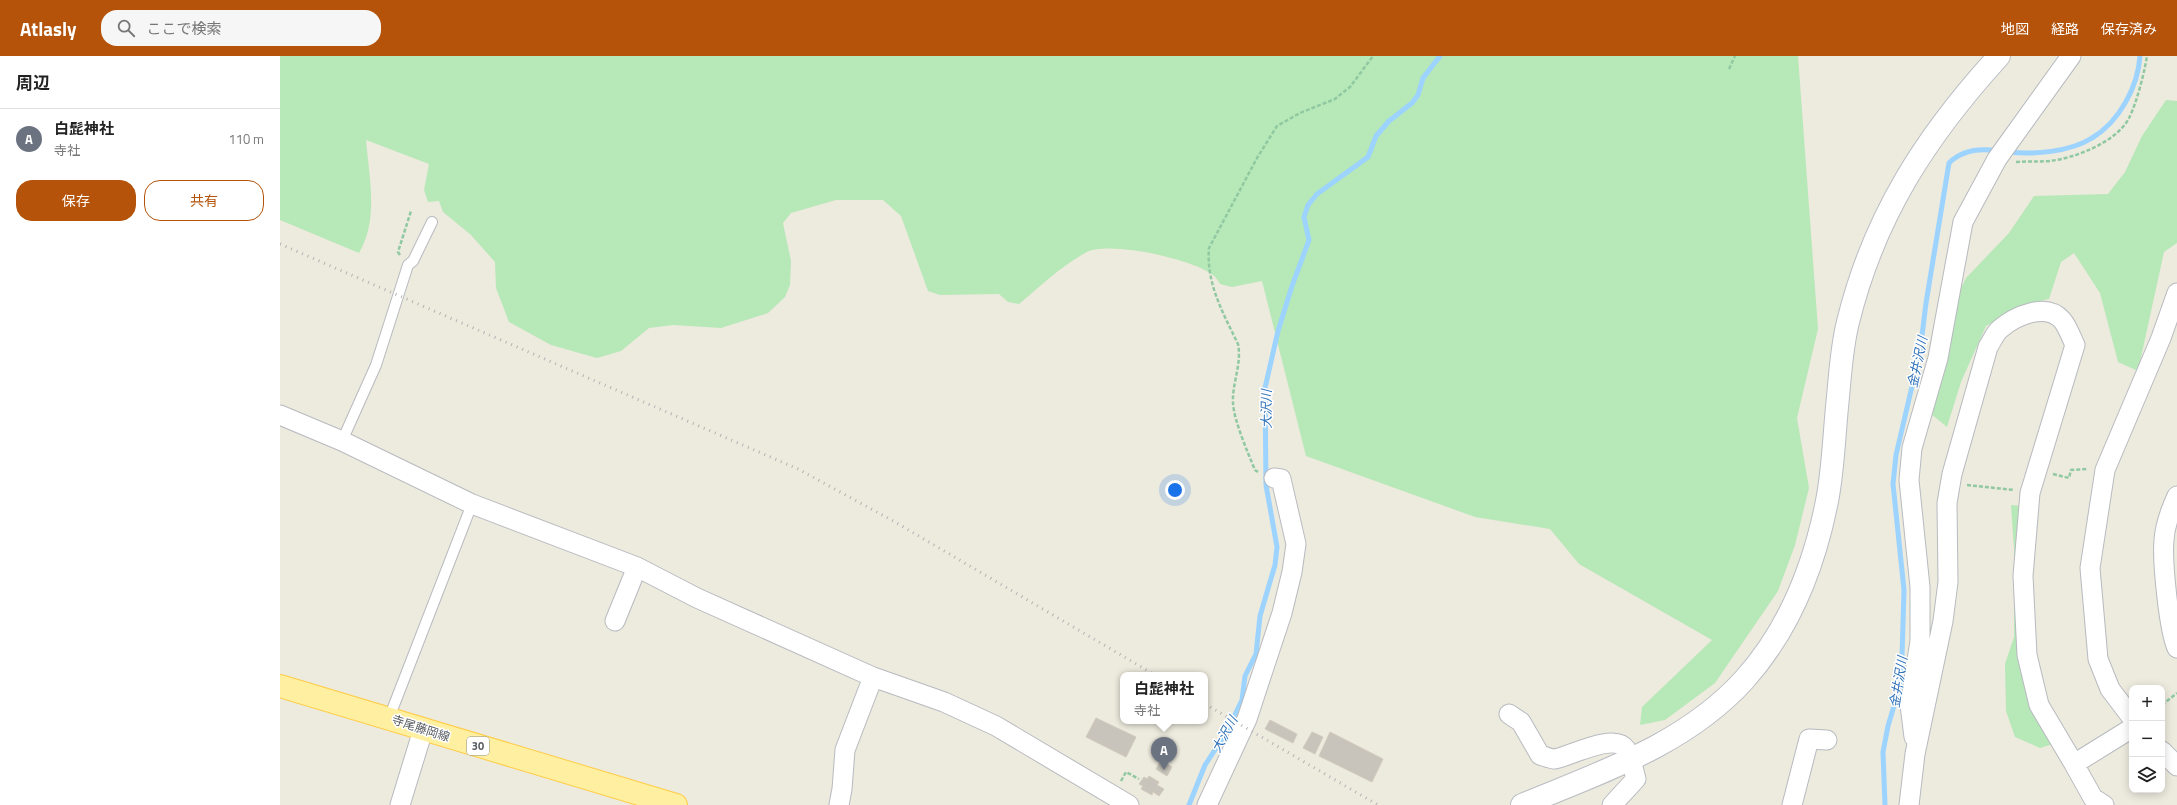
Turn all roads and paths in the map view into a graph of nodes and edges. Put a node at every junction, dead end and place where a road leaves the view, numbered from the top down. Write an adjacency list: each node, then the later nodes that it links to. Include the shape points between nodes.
1 (1373, 56): 17 (path, via 1350,87 1335,99 1300,113 1277,126 1209,248 1212,286 1240,354 1233,404 1255,470)
2 (1735, 56): 6 (path)
3 (1999, 56): 37 (street, via 1926,145 1891,203 1867,263 1848,323 1827,500 1814,554 1800,596 1779,633 1743,681 1677,736)
4 (2071, 56): 7 (street)
5 (2147, 56): 7 (path, via 2129,118 2120,130 2105,142 2084,152 2051,160)
6 (1729, 69)
7 (1996, 161): 35 (street, via 1963,222 1938,358 1912,448 1909,480 1920,595 1920,641 1910,704)
8 (411, 211): 10 (path, via 398,252)
9 (432, 222): 10 (lane, via 413,261)
10 (408, 265): 14 (lane, via 376,365)
11 (2177, 293): 12 (street)
12 (2169, 336): 16 (street)
13 (280, 414): 14 (street)
14 (342, 441): 21 (street)
15 (2037, 469): 16 (path, via 2069,478 2071,470); 18 (street, via 2074,345 2062,319 2048,311 2017,317 1999,330 1988,347); 20 (street)
16 (2105, 470): 30 (street, via 2090,568 2098,659 2110,688)
17 (1267, 475): 44 (street, via 1282,479 1296,544 1292,572 1282,613 1247,719)
18 (1951, 483): 20 (path, via 2020,491 2021,502); 35 (street, via 1947,503 1948,582 1943,621)
19 (2177, 496): 24 (street, via 2164,540 2167,593)
20 (2029, 502): 38 (street, via 2023,576 2027,655 2039,705)
21 (472, 504): 22 (street); 31 (lane)
22 (637, 567): 23 (street); 25 (street, via 697,598)
23 (615, 621)
24 (2177, 648)
25 (873, 677): 42 (street, via 844,750); 43 (street, via 944,702 996,726)
26 (280, 686): 31 (main road, 寺尾藤岡線 / 30)
27 (2177, 694): 28 (path)
28 (2165, 703)
29 (1509, 714): 37 (street, via 1521,722 1540,755 1553,759 1594,746 1616,743 1625,748)
30 (2129, 714)
31 (390, 718): 32 (main road, 寺尾藤岡線 / 30)
32 (423, 730): 40 (street); 41 (main road, 寺尾藤岡線 / 30)
33 (2129, 730): 38 (street)
34 (1827, 740): 47 (street, via 1809,739)
35 (1915, 754): 48 (street)
36 (2165, 754): 39 (street)
37 (1631, 760): 45 (street); 46 (street, via 1636,779)
38 (2074, 764): 49 (street, via 2093,798)
39 (2177, 766)
40 (400, 805)
41 (676, 805)
42 (839, 805)
43 (1129, 805)
44 (1207, 805)
45 (1522, 805)
46 (1612, 805)
47 (1792, 805)
48 (1909, 805)
49 (2104, 805)

